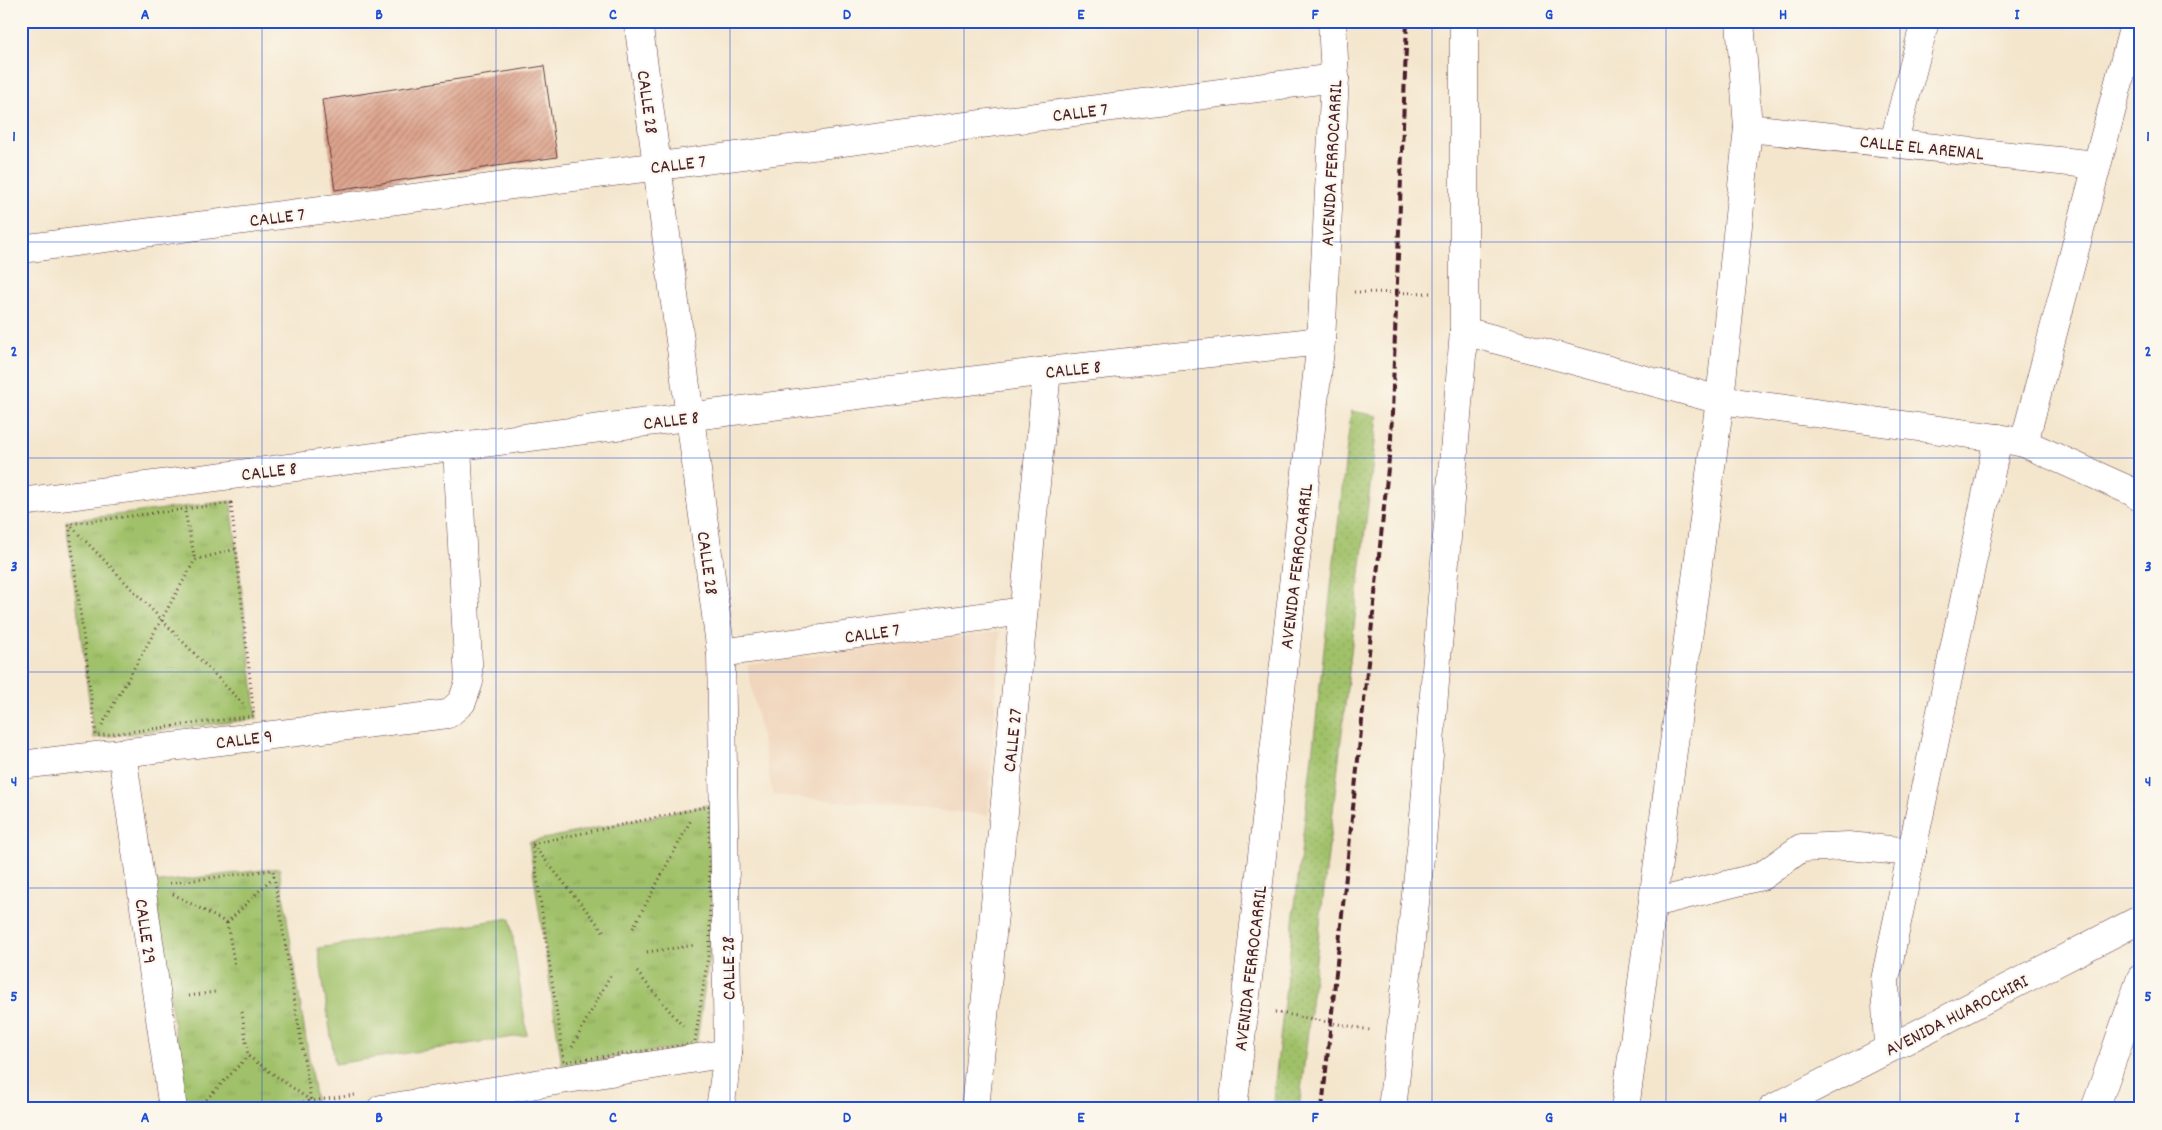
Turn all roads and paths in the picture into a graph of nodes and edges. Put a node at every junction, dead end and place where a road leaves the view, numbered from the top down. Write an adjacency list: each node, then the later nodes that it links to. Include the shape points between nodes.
1 (638, 21): 10 (street, CALLE 28)
2 (1332, 21): 7 (street, AVENIDA FERROCARRIL)
3 (1464, 21): 14 (street)
4 (1740, 21): 8 (street)
5 (1925, 21): 9 (street)
6 (2134, 21): 11 (street)
7 (1335, 78): 10 (street, CALLE 7); 13 (street, AVENIDA FERROCARRIL)
8 (1748, 128): 9 (street, CALLE EL ARENAL); 18 (street)
9 (1894, 142): 11 (street, CALLE EL ARENAL)
10 (657, 166): 12 (street, CALLE 7); 19 (street, CALLE 28)
11 (2097, 166): 21 (street)
12 (21, 249)
13 (1324, 292): 14 (path); 16 (street, AVENIDA FERROCARRIL)
14 (1464, 293): 15 (street)
15 (1464, 331): 18 (street); 56 (street, via 1422,840)
16 (1321, 341): 17 (street, CALLE 8); 54 (street, AVENIDA FERROCARRIL)
17 (1047, 371): 19 (street, CALLE 8); 29 (street, CALLE 27)
18 (1720, 400): 20 (street); 41 (street)
19 (689, 417): 22 (street, CALLE 8); 31 (street, CALLE 28)
20 (1998, 438): 21 (street); 37 (street)
21 (2024, 443): 23 (street)
22 (457, 446): 24 (street, CALLE 8); 33 (street, CALLE 9, via 470,682 462,702 448,714)
23 (2141, 498)
24 (21, 502)
25 (184, 509): 26 (path); 27 (path, via 231,503); 28 (path)
26 (69, 524): 30 (path); 33 (path)
27 (236, 548): 28 (path); 32 (path)
28 (195, 560): 30 (path)
29 (1023, 611): 31 (street, CALLE 7); 68 (street, CALLE 27)
30 (161, 620): 32 (path); 33 (path)
31 (721, 653): 59 (street, CALLE 28)
32 (254, 716): 33 (path)
33 (106, 748): 34 (street, CALLE 9); 38 (street, CALLE 29)
34 (21, 765)
35 (698, 808): 36 (path); 44 (path); 46 (path, via 709,806)
36 (532, 844): 45 (path); 61 (path)
37 (1912, 852): 41 (street, via 1848,846 1801,848 1762,876); 58 (street, via 1885,980)
38 (138, 861): 40 (path, via 156,879); 63 (street, CALLE 29)
39 (274, 875): 40 (path, via 273,870); 43 (path); 62 (path)
40 (157, 885): 43 (path)
41 (1653, 903): 71 (street)
42 (2141, 919): 58 (street, AVENIDA HUAROCHIRI)
43 (227, 923): 48 (path)
44 (633, 928)
45 (604, 932)
46 (710, 943): 47 (path); 57 (path)
47 (648, 952)
48 (235, 967)
49 (637, 972): 57 (path)
50 (610, 976): 61 (path)
51 (2141, 978): 73 (street)
52 (215, 992): 53 (path)
53 (182, 997)
54 (1245, 1006): 56 (path); 69 (street, AVENIDA FERROCARRIL)
55 (242, 1012): 60 (path)
56 (1400, 1036): 70 (street)
57 (695, 1041): 61 (path, via 687,1046)
58 (1888, 1049): 72 (street, AVENIDA HUAROCHIRI)
59 (728, 1053): 66 (street); 67 (street, CALLE 28)
60 (248, 1056): 62 (path); 64 (path)
61 (564, 1062)
62 (311, 1101): 65 (path)
63 (173, 1109)
64 (198, 1109)
65 (256, 1109)
66 (381, 1109)
67 (720, 1109)
68 (975, 1109)
69 (1233, 1109)
70 (1392, 1109)
71 (1625, 1109)
72 (1772, 1109)
73 (2095, 1109)

